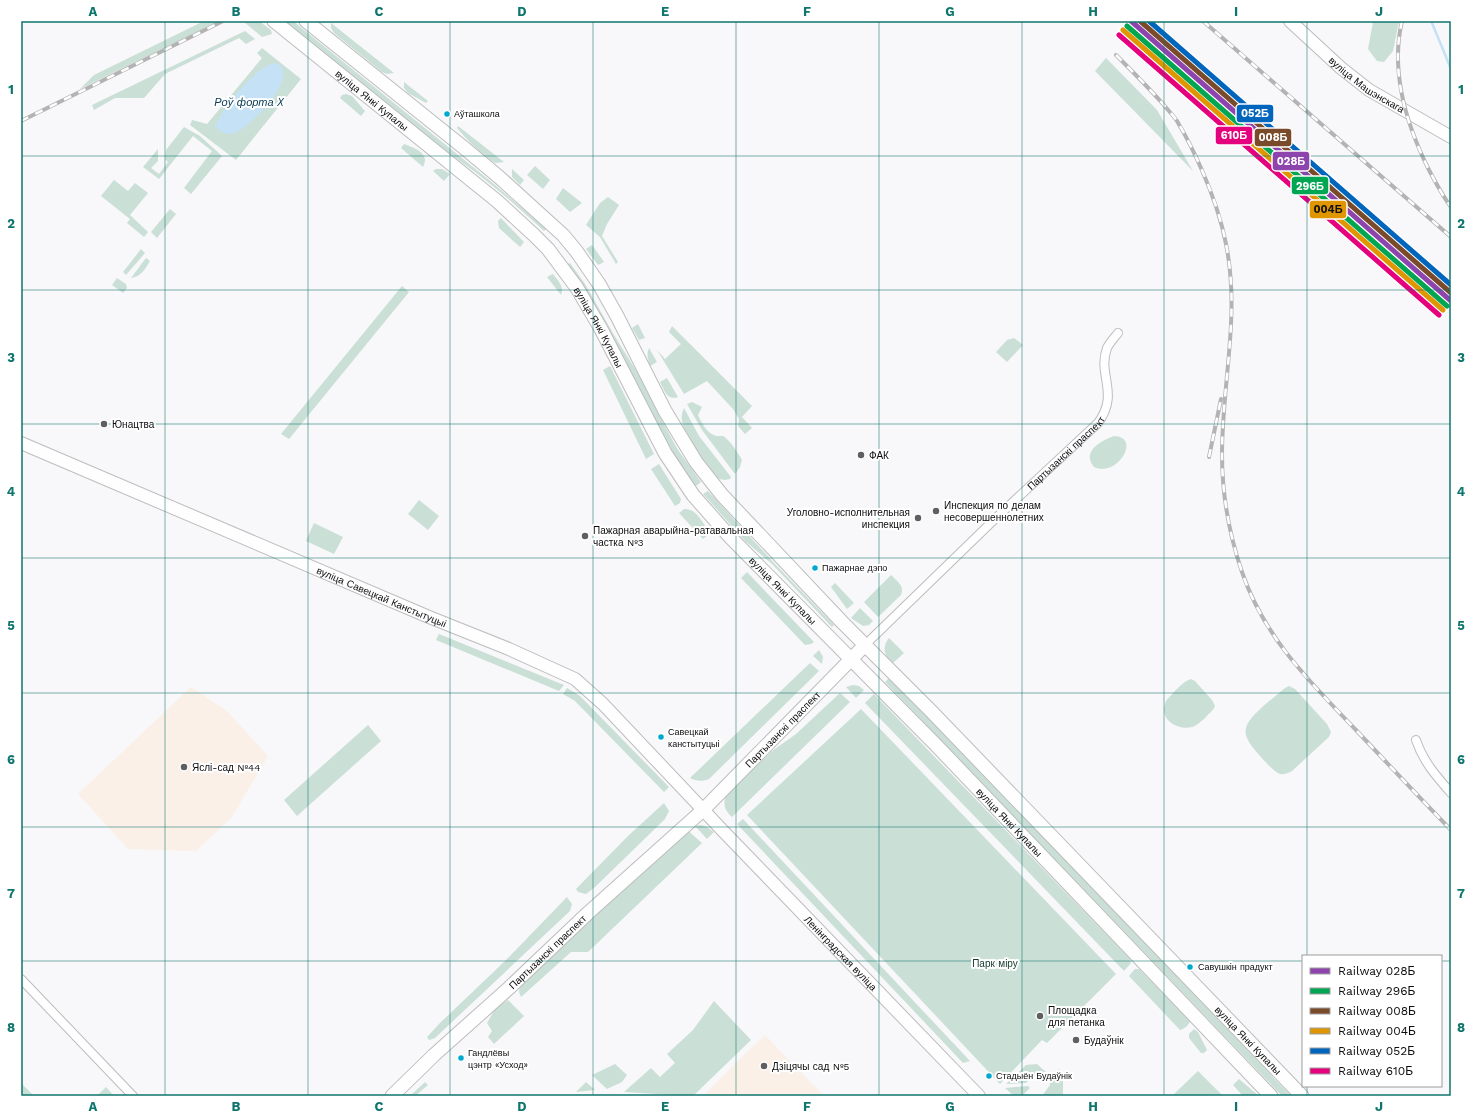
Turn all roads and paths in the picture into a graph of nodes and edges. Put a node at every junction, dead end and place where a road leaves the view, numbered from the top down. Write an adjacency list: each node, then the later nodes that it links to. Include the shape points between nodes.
1 (274, 21): 6 (main road, вуліца Янкі Купалы, via 497,201)
2 (306, 21): 5 (main road, вуліца Янкі Купалы, via 469,152)
3 (1290, 21): 4 (main road, вуліца Машэнскага, via 1369,90)
4 (1451, 137)
5 (563, 235): 6 (main road); 9 (main road, вуліца Янкі Купалы, via 599,284 665,411 696,462 756,533)
6 (548, 249): 10 (main road, вуліца Янкі Купалы, via 577,288 665,453 693,496)
7 (1118, 333): 9 (street, Партызанскі праспект, via 1105,356 1109,399 1098,423)
8 (21, 443): 13 (main road, вуліца Савецкай Канстытуцыі, via 575,679 603,704)
9 (865, 645): 10 (main road, Партызанскі праспект); 19 (main road, вуліца Янкі Купалы)
10 (850, 659): 13 (main road, Партызанскі праспект); 18 (main road, вуліца Янкі Купалы, via 936,744)
11 (1416, 740): 12 (street, via 1425,761)
12 (1451, 793)
13 (702, 810): 16 (main road, Партызанскі праспект); 17 (main road, Ленінградская вуліца)
14 (21, 979): 15 (street)
15 (133, 1096)
16 (392, 1096)
17 (979, 1096)
18 (1271, 1096)
19 (1302, 1096)

